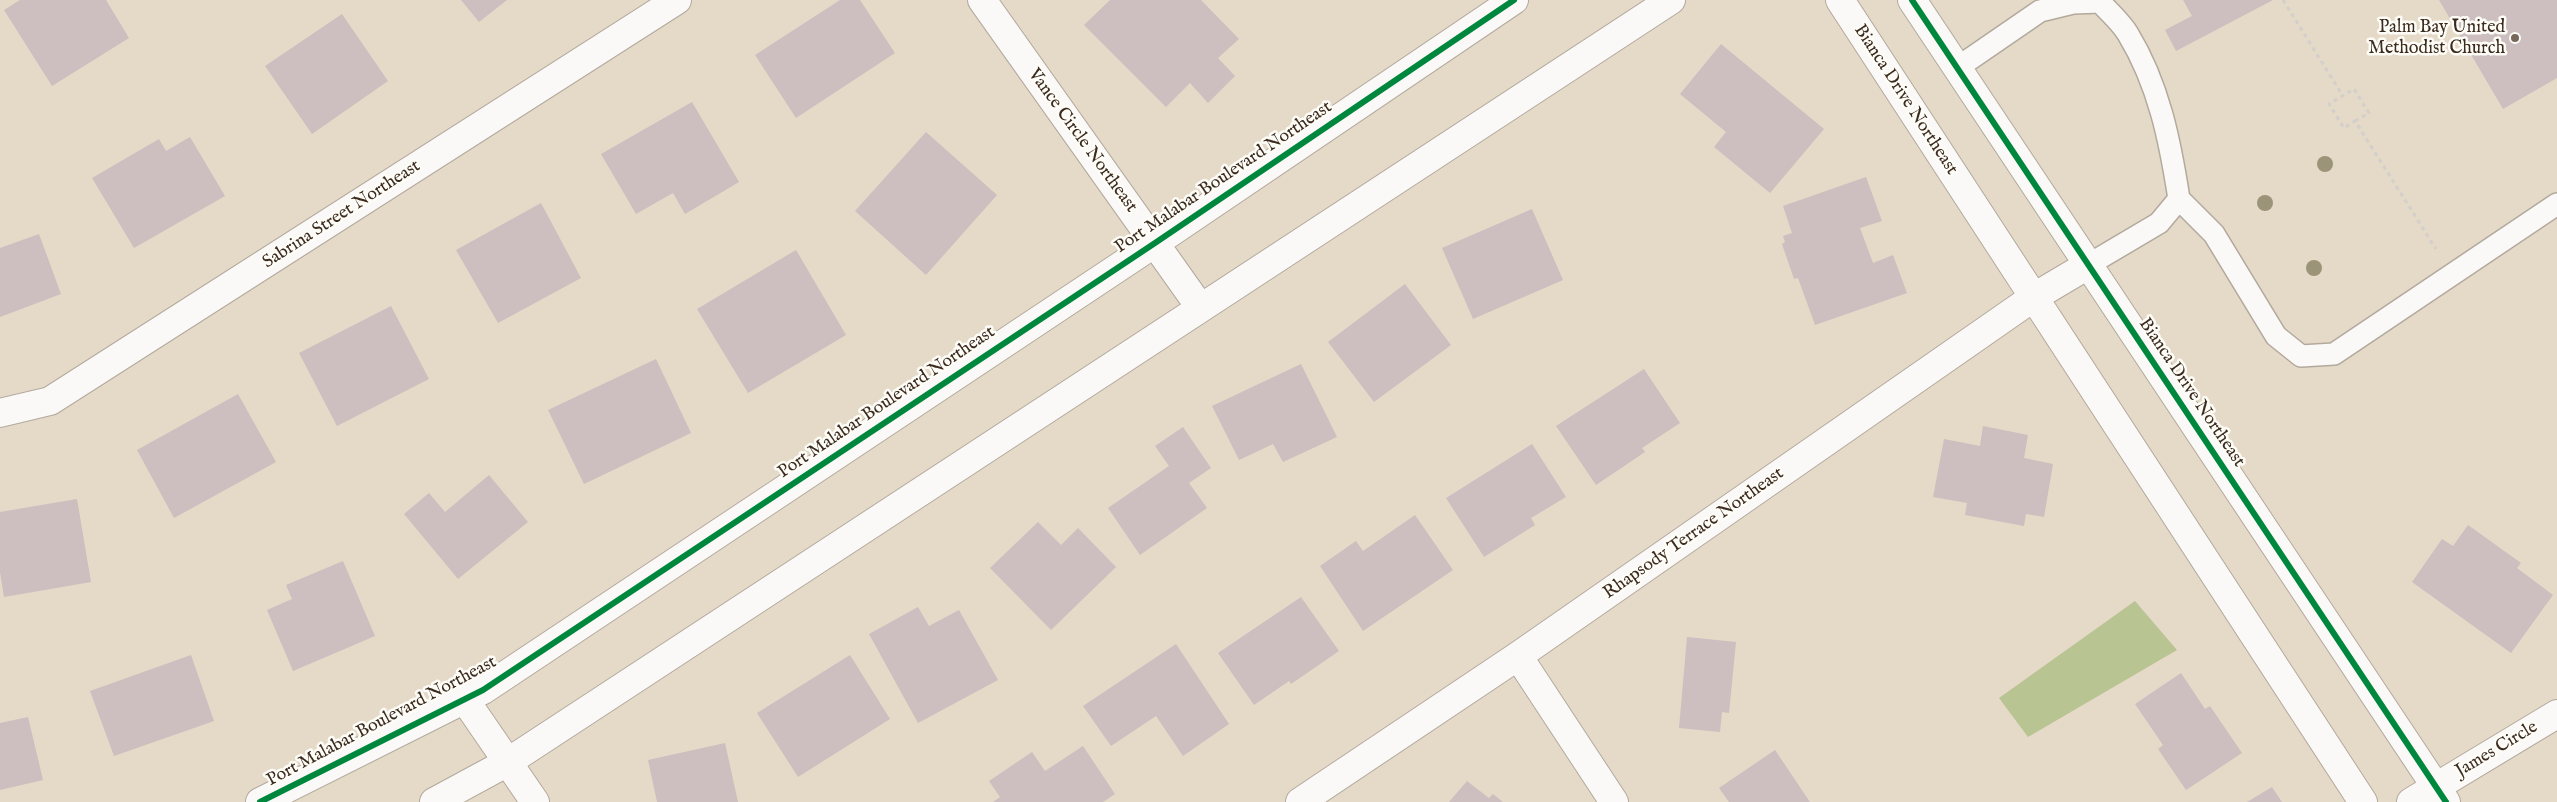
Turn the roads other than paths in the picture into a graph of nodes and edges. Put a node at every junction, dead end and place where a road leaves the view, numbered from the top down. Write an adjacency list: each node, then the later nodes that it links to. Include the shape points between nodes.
1 (677, 0): 14 (street, Sabrina Street Northeast, via 50,401)
2 (982, 0): 10 (street, Vance Circle Northeast)
3 (1514, 0): 10 (street, Port Malabar Boulevard Northeast)
4 (1671, 0): 13 (street)
5 (1840, 0): 12 (street, Bianca Drive Northeast)
6 (1912, 0): 7 (street, Bianca Drive Northeast)
7 (1957, 68): 8 (lane, via 2040,11 2073,3 2100,2 2127,32 2155,87 2172,150); 11 (street, Bianca Drive Northeast)
8 (2179, 199): 9 (lane, via 2214,234 2276,336 2301,356 2334,354); 11 (lane, via 2159,223)
9 (2557, 204)
10 (1155, 243): 13 (street, Vance Circle Northeast); 16 (street, Port Malabar Boulevard Northeast)
11 (2088, 265): 12 (street, Rhapsody Terrace Northeast); 19 (street, Bianca Drive Northeast)
12 (2034, 297): 15 (street, Rhapsody Terrace Northeast); 25 (street, Bianca Drive Northeast)
13 (1200, 307): 18 (street)
14 (0, 414)
15 (1518, 656): 23 (street, Rhapsody Terrace Northeast); 24 (street)
16 (464, 700): 18 (street); 20 (street, Port Malabar Boulevard Northeast)
17 (2557, 714): 19 (street, James Circle)
18 (508, 762): 21 (street); 22 (street)
19 (2440, 794): 26 (street, James Circle)
20 (260, 802)
21 (434, 802)
22 (535, 802)
23 (1300, 802)
24 (1614, 802)
25 (2363, 802)
26 (2411, 802)

